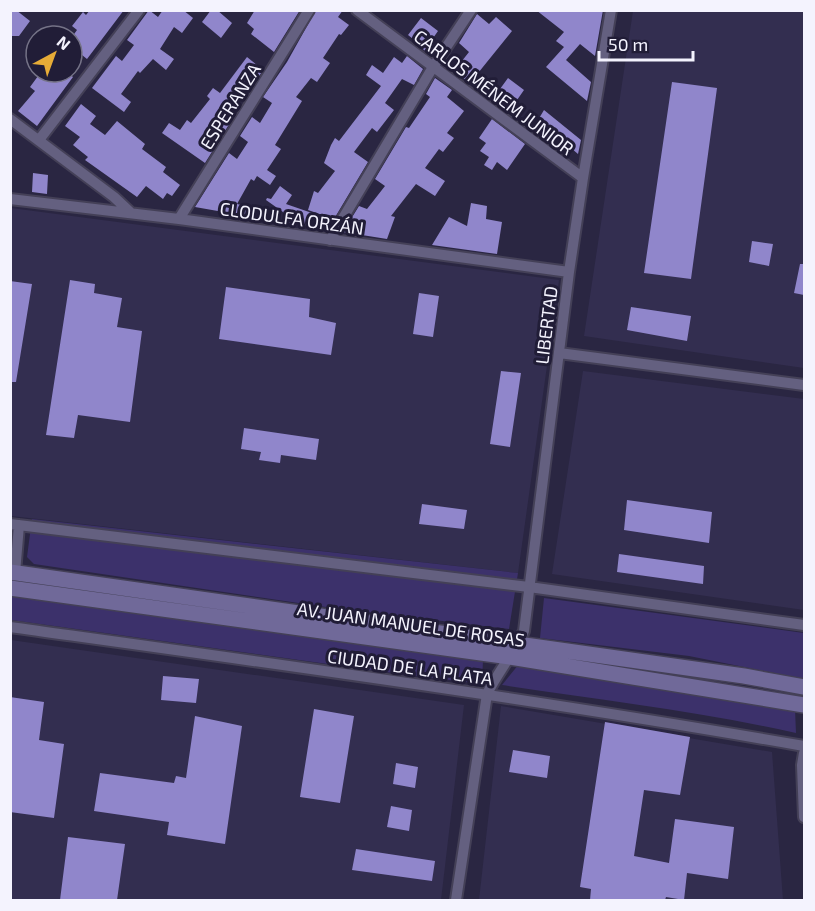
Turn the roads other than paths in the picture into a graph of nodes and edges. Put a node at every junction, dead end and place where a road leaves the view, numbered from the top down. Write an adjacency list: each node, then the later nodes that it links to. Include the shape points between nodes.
1 (139, 10): 8 (street)
2 (309, 10): 12 (street, ESPERANZA)
3 (357, 10): 6 (street, CARLOS MÉNEM JUNIOR)
4 (471, 10): 6 (street)
5 (611, 10): 9 (street, LIBERTAD)
6 (433, 67): 9 (street, CARLOS MÉNEM JUNIOR); 13 (street)
7 (10, 119): 8 (street)
8 (39, 140): 11 (street)
9 (583, 178): 14 (street, LIBERTAD)
10 (10, 198): 11 (street, CLODULFA ORZÁN)
11 (131, 213): 12 (street, CLODULFA ORZÁN)
12 (179, 219): 13 (street, CLODULFA ORZÁN)
13 (330, 240): 14 (street, CLODULFA ORZÁN)
14 (569, 272): 15 (street, LIBERTAD)
15 (559, 353): 16 (street); 19 (street, LIBERTAD)
16 (804, 385)
17 (15, 525): 18 (street); 19 (street)
18 (13, 572): 23 (main road, AV. JUAN MANUEL DE ROSAS)
19 (529, 587): 21 (street); 23 (street, LIBERTAD, via 524,631)
20 (10, 588): 24 (main road, AV. JUAN MANUEL DE ROSAS)
21 (804, 625)
22 (10, 627): 26 (street, CIUDAD DE LA PLATA)
23 (518, 644): 24 (street, LIBERTAD); 25 (main road, AV. JUAN MANUEL DE ROSAS)
24 (510, 657): 26 (street, LIBERTAD); 27 (main road, AV. JUAN MANUEL DE ROSAS)
25 (804, 687)
26 (487, 694): 28 (street, CIUDAD DE LA PLATA); 31 (street)
27 (804, 705)
28 (804, 746)
29 (804, 753): 30 (street)
30 (804, 818)
31 (456, 900)

